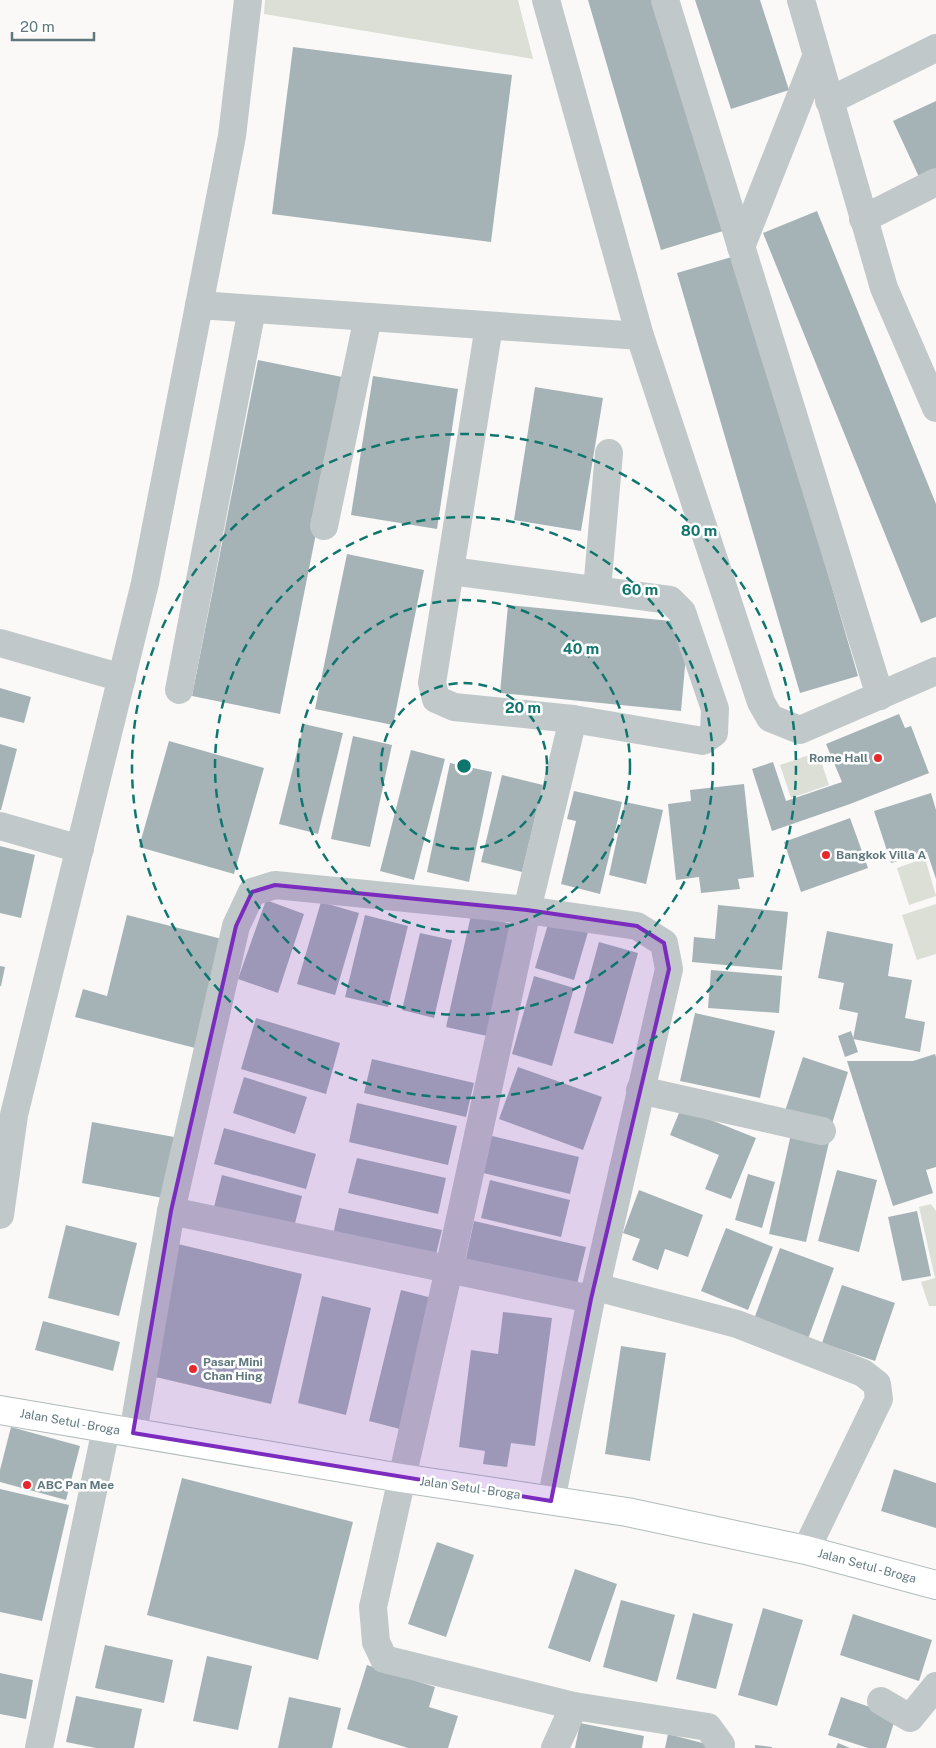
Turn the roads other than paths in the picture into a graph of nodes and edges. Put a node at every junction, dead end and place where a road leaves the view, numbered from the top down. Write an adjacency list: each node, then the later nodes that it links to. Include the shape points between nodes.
1 (248, 0): 11 (street, via 232,136)
2 (546, 0): 15 (street)
3 (665, 0): 10 (street)
4 (801, 0): 6 (street)
5 (936, 48): 7 (street)
6 (816, 57): 7 (street); 10 (street)
7 (829, 101): 9 (street)
8 (936, 182): 9 (street)
9 (863, 218): 16 (street, via 884,288)
10 (741, 247): 25 (street)
11 (199, 305): 12 (street); 23 (street, via 146,583)
12 (252, 309): 13 (street); 24 (street)
13 (368, 317): 14 (street); 18 (street)
14 (489, 326): 15 (street); 19 (street)
15 (640, 336): 25 (street, via 761,702 770,718 800,730)
16 (936, 408)
17 (610, 453): 20 (street)
18 (324, 526)
19 (451, 570): 20 (street); 26 (street, via 432,683 436,699 454,708)
20 (597, 590): 26 (street, via 670,600 682,612 715,709 714,732 703,741)
21 (0, 643): 23 (street)
22 (936, 672): 25 (street)
23 (122, 678): 28 (street)
24 (179, 690)
25 (880, 696)
26 (573, 718): 29 (street)
27 (0, 826): 28 (street)
28 (80, 849): 32 (street, via 14,1115)
29 (528, 910): 30 (street, via 637,926 664,943 669,969); 33 (street, via 275,885 252,892 236,926); 34 (street)
30 (640, 1090): 31 (street); 35 (street)
31 (822, 1131)
32 (1, 1206)
33 (172, 1211): 34 (street); 38 (street)
34 (449, 1269): 35 (street); 39 (street)
35 (593, 1293): 40 (street); 41 (street, via 737,1324 863,1373 876,1384 879,1399)
36 (0, 1410): 37 (main road, Jalan Setul - Broga)
37 (106, 1429): 38 (main road, Jalan Setul - Broga); 46 (street)
38 (133, 1433): 39 (main road, Jalan Setul - Broga)
39 (401, 1478): 40 (main road, Jalan Setul - Broga); 45 (street, via 373,1607 376,1642 384,1660)
40 (551, 1500): 41 (main road, Jalan Setul - Broga, via 627,1512)
41 (806, 1550): 42 (main road, Jalan Setul - Broga)
42 (936, 1585)
43 (936, 1686): 44 (street, via 910,1718)
44 (881, 1701)
45 (574, 1706): 47 (street); 48 (street, via 708,1727)
46 (39, 1748)
47 (555, 1748)
48 (720, 1748)

